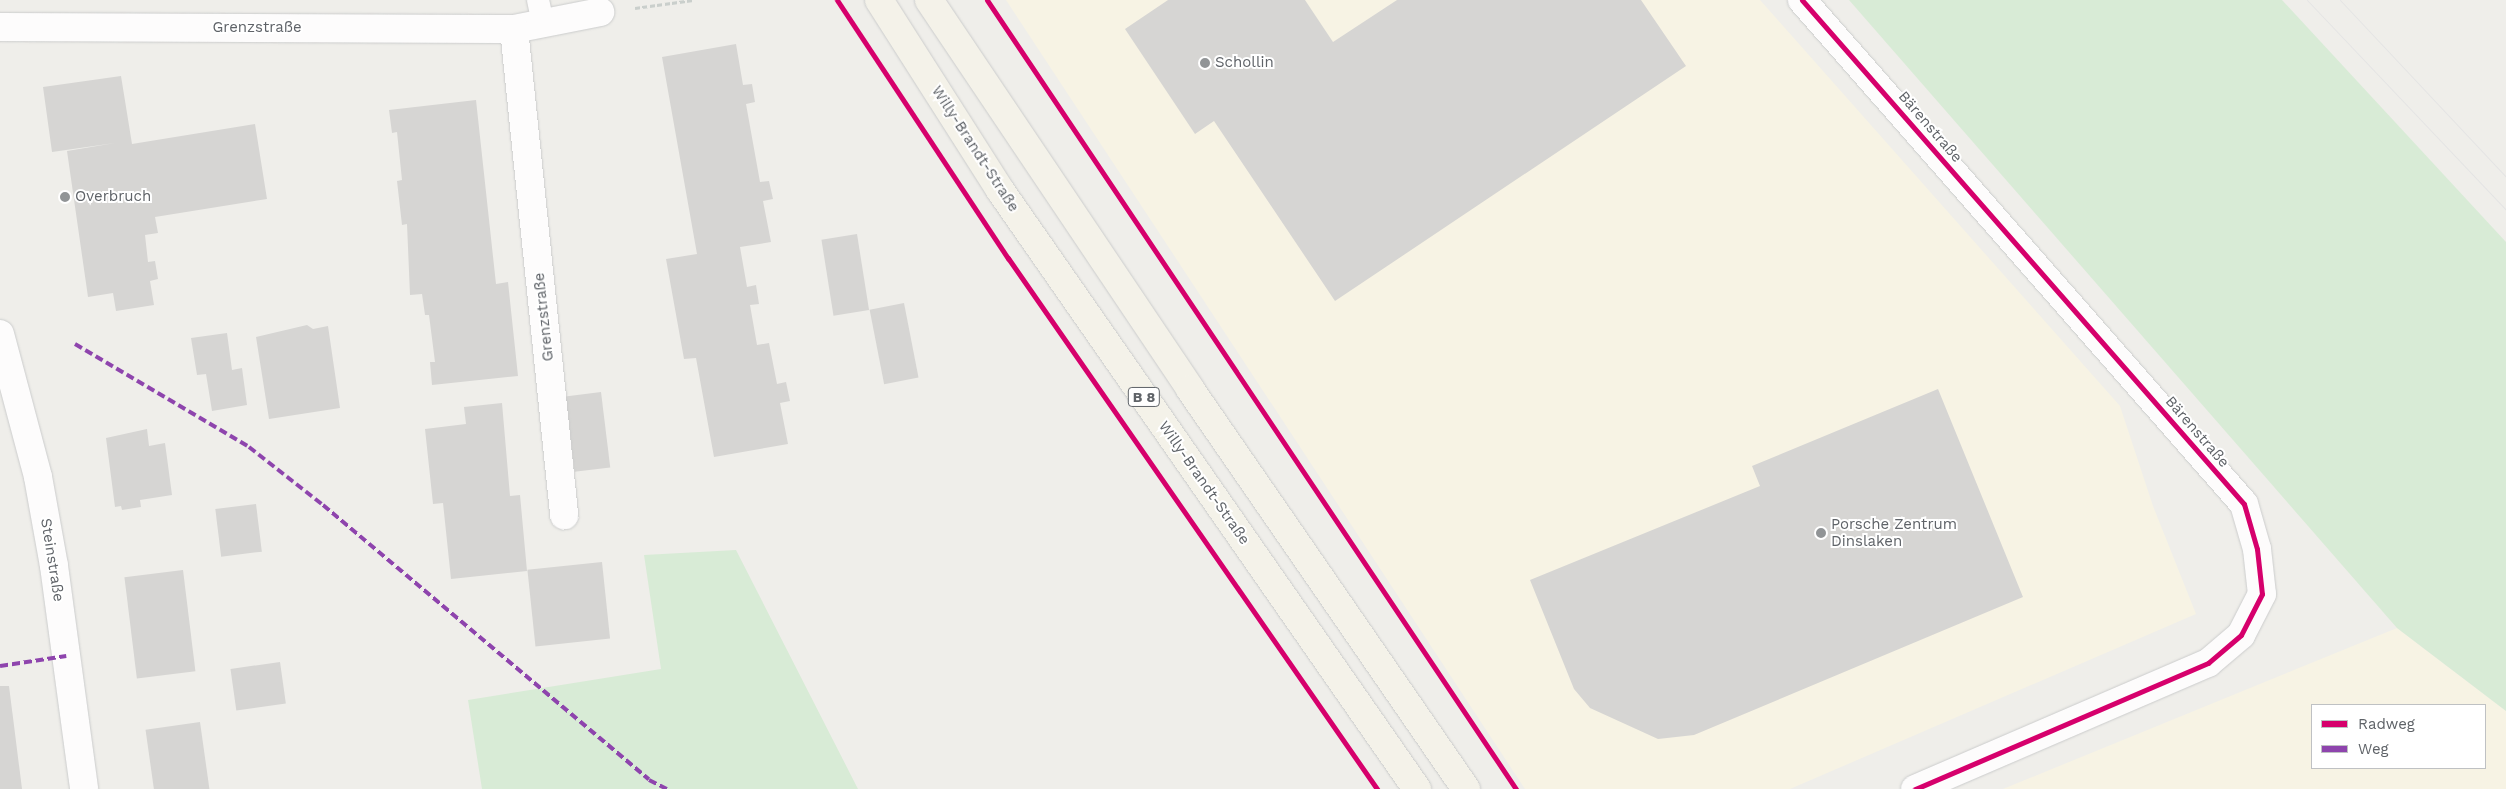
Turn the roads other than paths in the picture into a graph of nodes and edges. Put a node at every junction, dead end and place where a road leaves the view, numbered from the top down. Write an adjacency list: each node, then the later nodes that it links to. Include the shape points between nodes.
1 (879, 0): 11 (main road, Willy-Brandt-Straße / B 8, via 1000,190)
2 (1802, 0): 13 (street, Bärenstraße, via 2244,504 2257,548 2262,594 2241,635 2208,663)
3 (935, 5): 12 (main road, B 8, via 1132,304)
4 (540, 12): 5 (street, Grenzstraße); 7 (street, Grenzstraße)
5 (600, 12)
6 (0, 27): 7 (street, Grenzstraße)
7 (514, 29): 9 (street, Grenzstraße)
8 (0, 335): 10 (street, Steinstraße, via 38,477)
9 (564, 515)
10 (84, 789)
11 (1417, 789)
12 (1466, 789)
13 (1915, 789)

